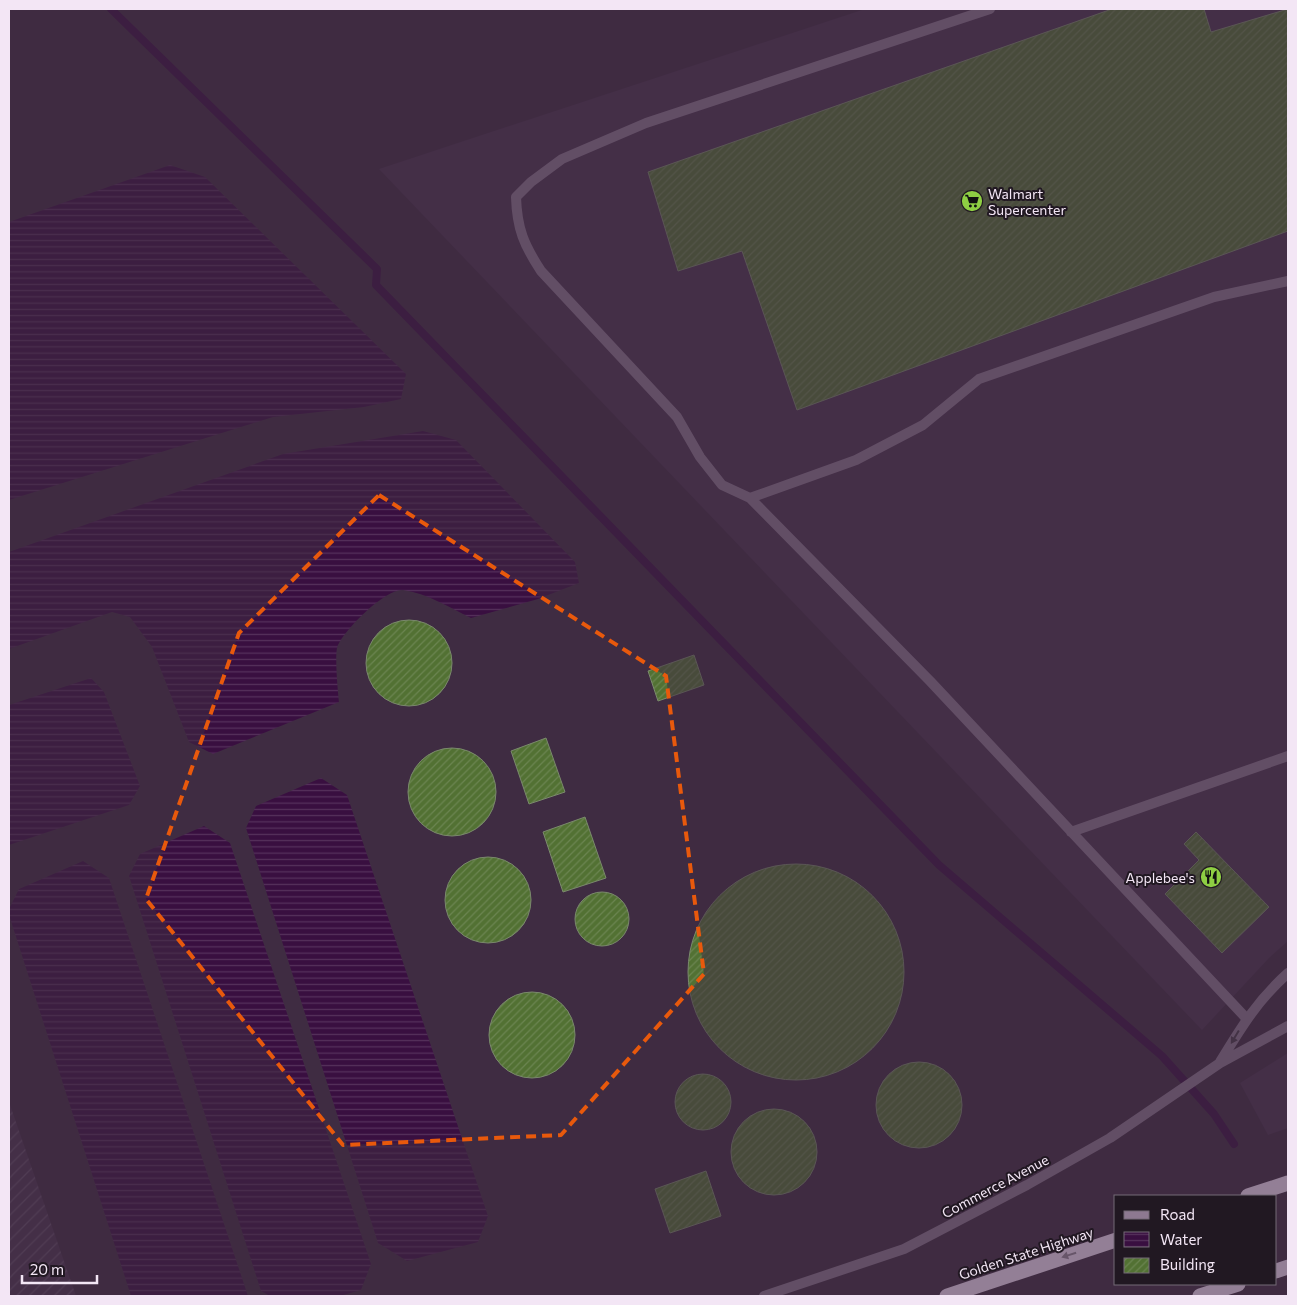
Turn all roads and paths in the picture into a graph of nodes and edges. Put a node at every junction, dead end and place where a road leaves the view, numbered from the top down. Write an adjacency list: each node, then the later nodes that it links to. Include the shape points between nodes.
1 (990, 9): 3 (street, via 646,124 562,159 516,198 517,223 526,247 541,271 676,417 700,457 722,485)
2 (1288, 281): 3 (street, via 1214,297 979,379 914,430 856,460)
3 (750, 498): 5 (street, via 930,681)
4 (1288, 756): 5 (street)
5 (1072, 832): 7 (street)
6 (1288, 973): 7 (street, Commerce Avenue, via 1264,994)
7 (1246, 1018): 9 (street, Commerce Avenue, one-way to 9)
8 (1288, 1026): 9 (street, Commerce Avenue)
9 (1220, 1063): 14 (street, Commerce Avenue, via 1157,1108 1028,1185 904,1249)
10 (1288, 1183): 11 (highway)
11 (1251, 1195)
12 (1114, 1241): 15 (highway, Golden State Highway, one-way to 15)
13 (1235, 1285): 16 (highway)
14 (764, 1296)
15 (947, 1296)
16 (1200, 1296)

